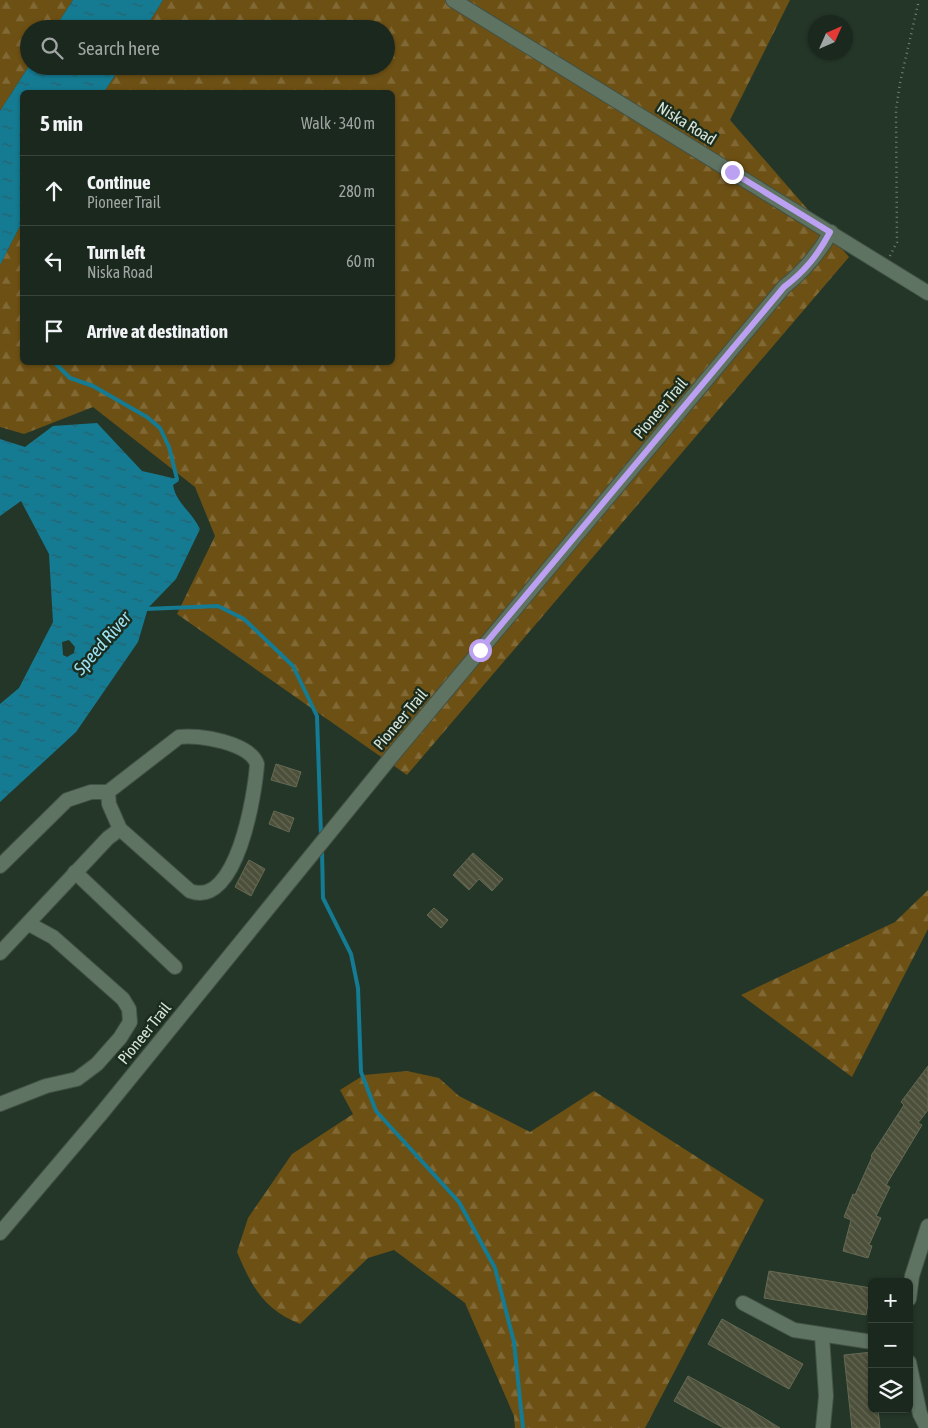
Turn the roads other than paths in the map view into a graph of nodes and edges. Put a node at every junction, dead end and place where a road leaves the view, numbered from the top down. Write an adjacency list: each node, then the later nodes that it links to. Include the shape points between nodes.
1 (453, 0): 2 (street, Niska Road)
2 (830, 232): 3 (street, Niska Road); 13 (street, Pioneer Trail, via 820,252 784,287)
3 (928, 293)
4 (108, 792): 5 (street, via 111,810); 5 (street, via 178,737 212,739 238,747 255,758 257,764 242,845 228,872 208,892 200,895 190,891); 6 (street, via 90,792 67,800)
5 (120, 829): 7 (street)
6 (0, 866)
7 (75, 872): 8 (street); 10 (street)
8 (29, 924): 9 (street); 11 (street, via 53,937 123,999 129,1009 130,1022 96,1064 77,1079 46,1086)
9 (0, 953)
10 (175, 967)
11 (0, 1104)
12 (928, 1226): 14 (street)
13 (0, 1233)
14 (912, 1278)
15 (742, 1303): 16 (street, via 794,1330)
16 (822, 1336): 17 (street); 19 (street, via 826,1396)
17 (868, 1342)
18 (910, 1368): 20 (street, via 920,1414)
19 (823, 1428)
20 (927, 1428)

